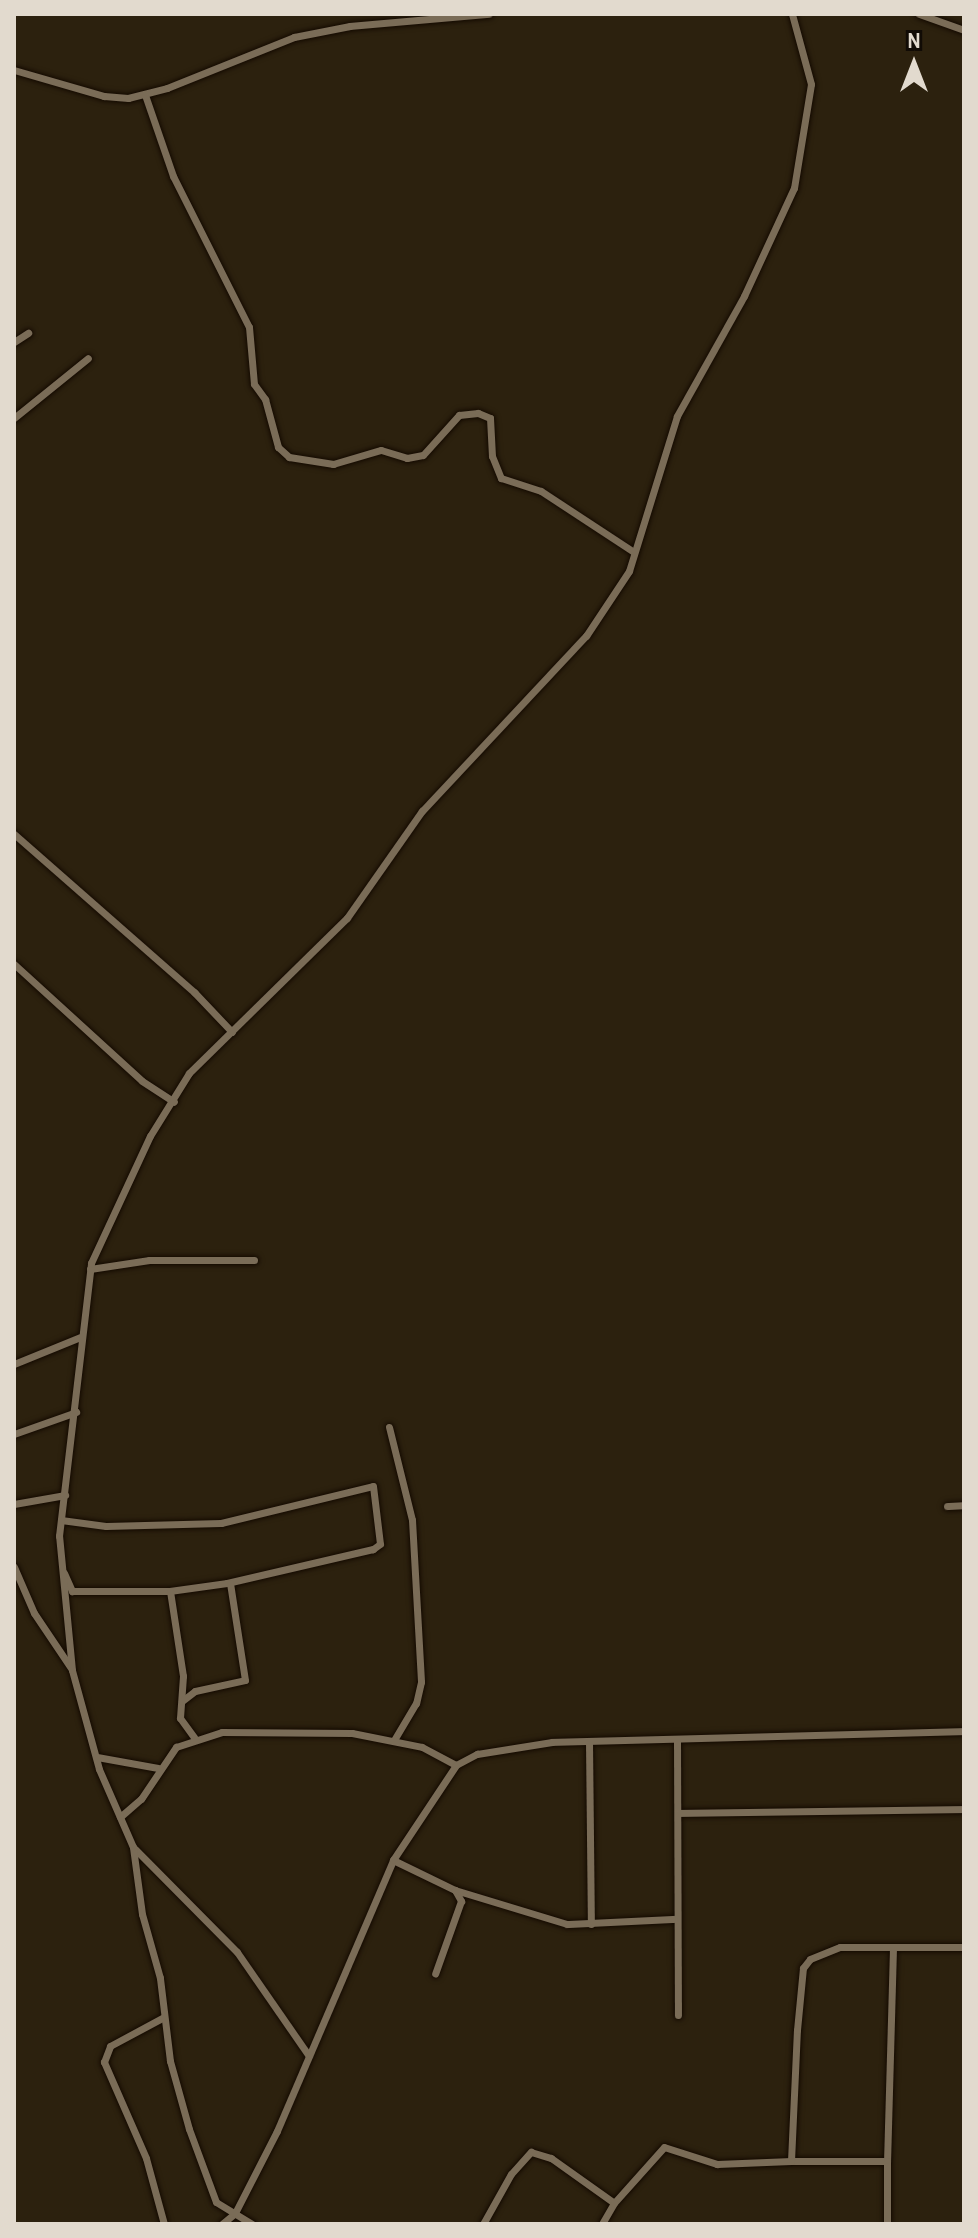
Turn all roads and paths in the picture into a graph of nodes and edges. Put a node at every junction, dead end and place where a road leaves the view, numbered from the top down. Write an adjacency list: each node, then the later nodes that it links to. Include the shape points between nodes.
1 (488, 14): 6 (street, via 350,26 294,37)
2 (792, 14): 11 (street, via 811,84 790,200 677,416)
3 (919, 14): 4 (street)
4 (964, 30)
5 (14, 70): 6 (street, via 104,96)
6 (145, 95): 11 (street, via 173,176 249,327 254,384 265,399 278,447 289,457 333,464 381,450 407,458 423,455 459,415 478,413 490,418 492,456 501,478 541,491)
7 (28, 333): 8 (street)
8 (14, 342)
9 (88, 358): 10 (street)
10 (14, 418)
11 (634, 552): 14 (street, via 629,571 586,636 422,811 347,918)
12 (14, 834): 14 (street, via 194,992)
13 (14, 964): 15 (street, via 142,1081)
14 (232, 1032): 15 (street, via 189,1073)
15 (174, 1102): 17 (street, via 116,1203)
16 (254, 1260): 17 (street, via 149,1260)
17 (90, 1269): 18 (street)
18 (80, 1337): 19 (street); 20 (street)
19 (14, 1364)
20 (76, 1412): 22 (street); 23 (street)
21 (389, 1427): 37 (street, via 412,1520 421,1682 416,1703)
22 (14, 1434)
23 (65, 1495): 24 (street); 27 (street)
24 (14, 1504)
25 (964, 1505): 26 (street)
26 (947, 1506)
27 (61, 1520): 29 (street); 30 (street, via 106,1526 221,1523 373,1486 377,1547)
28 (14, 1567): 32 (street, via 34,1613)
29 (61, 1567): 31 (street, via 72,1591); 32 (street)
30 (230, 1583): 31 (street); 33 (street, via 245,1680 195,1691)
31 (170, 1591): 33 (street)
32 (72, 1670): 39 (street)
33 (182, 1701): 35 (street, via 182,1723)
34 (964, 1731): 36 (street)
35 (194, 1737): 37 (street, via 315,1729); 41 (street, via 176,1747)
36 (677, 1739): 38 (street); 43 (street)
37 (394, 1740): 40 (street)
38 (589, 1742): 40 (street, via 489,1751); 49 (street)
39 (97, 1757): 41 (street); 44 (street)
40 (456, 1765): 46 (street)
41 (158, 1768): 44 (street, via 141,1799)
42 (964, 1809): 43 (street)
43 (678, 1813): 48 (street)
44 (120, 1817): 45 (street)
45 (133, 1847): 54 (street); 55 (street, via 237,1952)
46 (393, 1860): 47 (street); 55 (street)
47 (455, 1890): 49 (street, via 567,1924); 52 (street, via 460,1911)
48 (674, 1919): 49 (street); 53 (street)
49 (591, 1924)
50 (964, 1947): 51 (street)
51 (893, 1948): 56 (street, via 840,1947 810,1959 803,1968); 57 (street)
52 (435, 1974)
53 (678, 2015)
54 (164, 2017): 59 (street, via 189,2129 216,2202); 60 (street, via 110,2046 104,2062 146,2158)
55 (309, 2056): 59 (street)
56 (791, 2161): 57 (street); 58 (street, via 717,2164 664,2147)
57 (887, 2161): 65 (street)
58 (614, 2203): 63 (street, via 551,2158 531,2152 511,2174); 64 (street)
59 (235, 2213): 61 (street); 62 (street)
60 (164, 2224)
61 (222, 2224)
62 (252, 2224)
63 (483, 2224)
64 (602, 2224)
65 (887, 2224)

